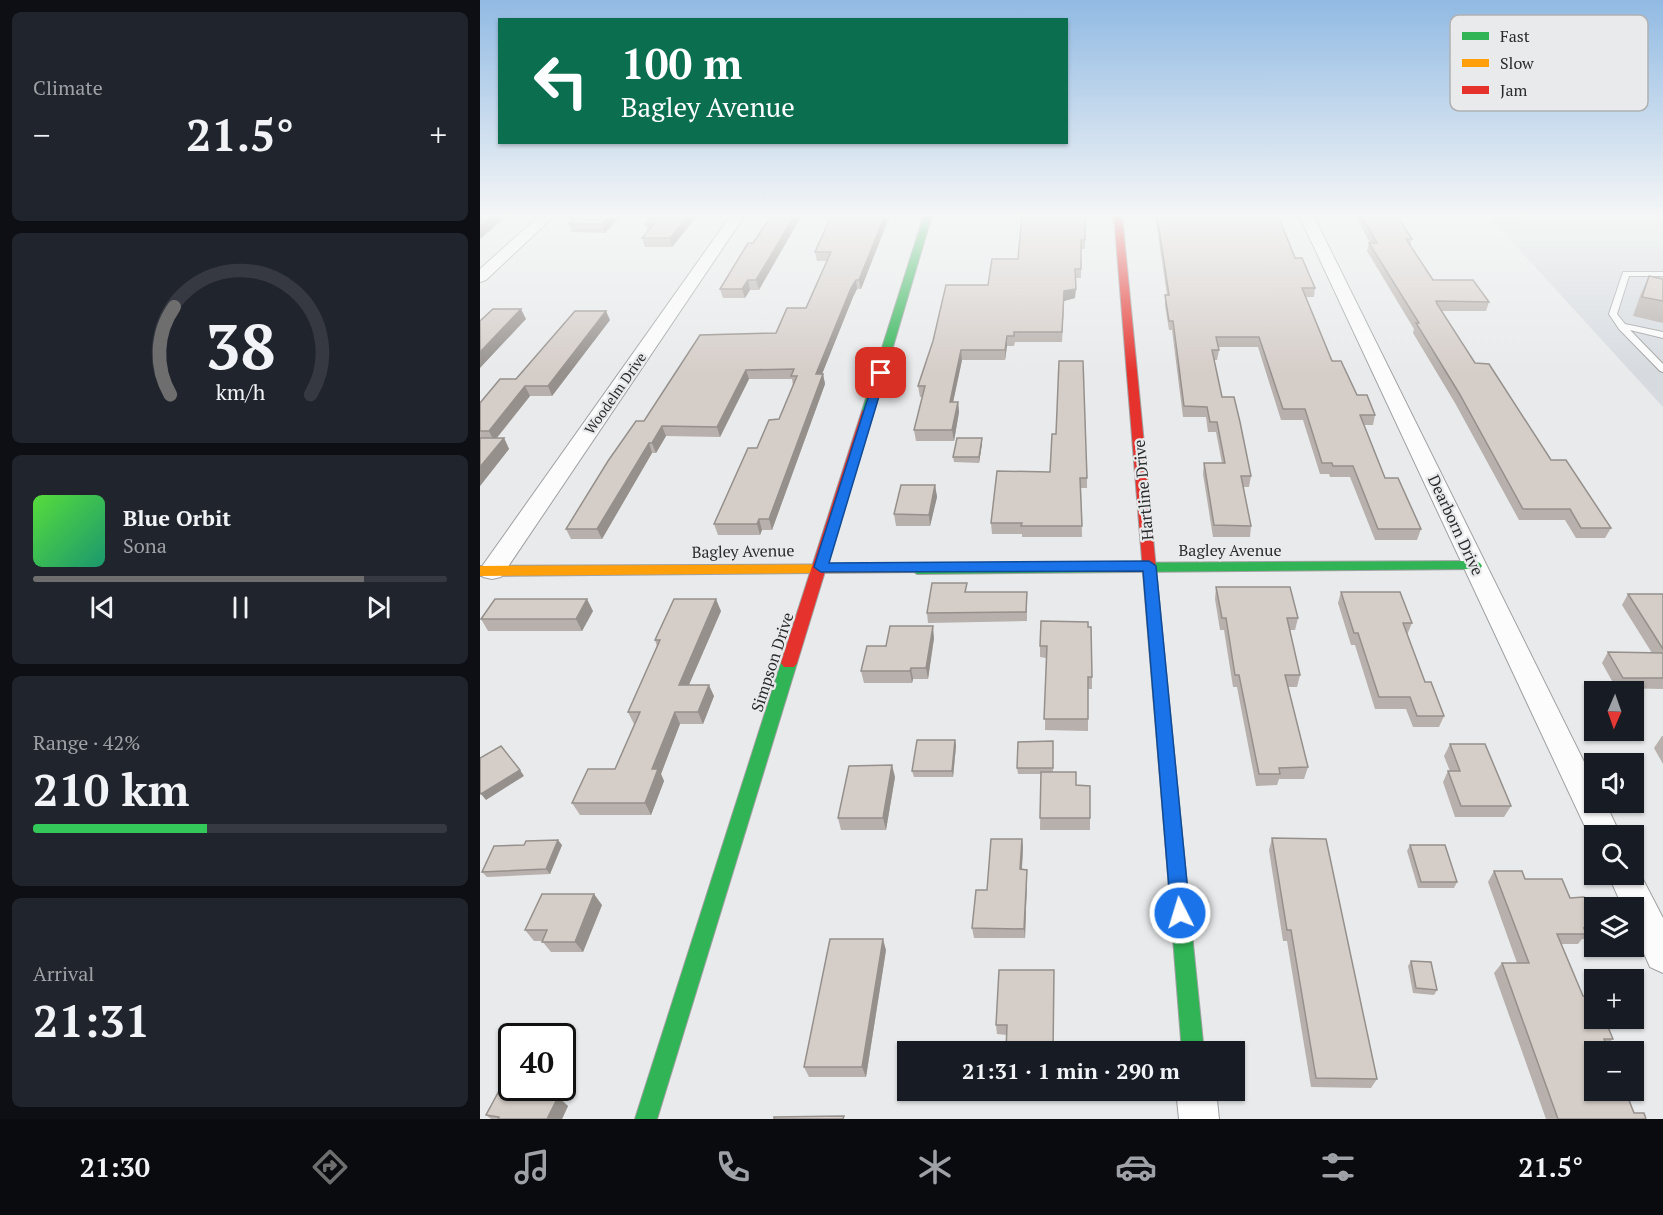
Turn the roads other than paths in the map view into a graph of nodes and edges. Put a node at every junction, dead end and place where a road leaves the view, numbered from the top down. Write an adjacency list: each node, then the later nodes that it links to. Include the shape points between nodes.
1 (701, 267): 12 (street, Woodelm Drive)
2 (912, 267): 11 (street, Simpson Drive)
3 (1123, 267): 9 (street, Hartline Drive)
4 (1331, 267): 10 (street, Dearborn Drive)
5 (1663, 274): 6 (lane, via 1626,274 1613,314)
6 (1622, 326): 7 (lane); 8 (lane)
7 (1663, 335)
8 (1663, 369)
9 (1149, 566): 10 (street, Bagley Avenue); 11 (street, Bagley Avenue); 16 (street, Hartline Drive)
10 (1475, 566): 13 (street, Dearborn Drive)
11 (821, 567): 12 (street, Bagley Avenue); 18 (street, Simpson Drive, via 737,822)
12 (486, 571)
13 (1600, 825)
14 (1629, 885): 15 (street)
15 (1663, 955)
16 (1192, 1041)
17 (1197, 1101): 19 (street)
18 (646, 1119)
19 (1199, 1119)

